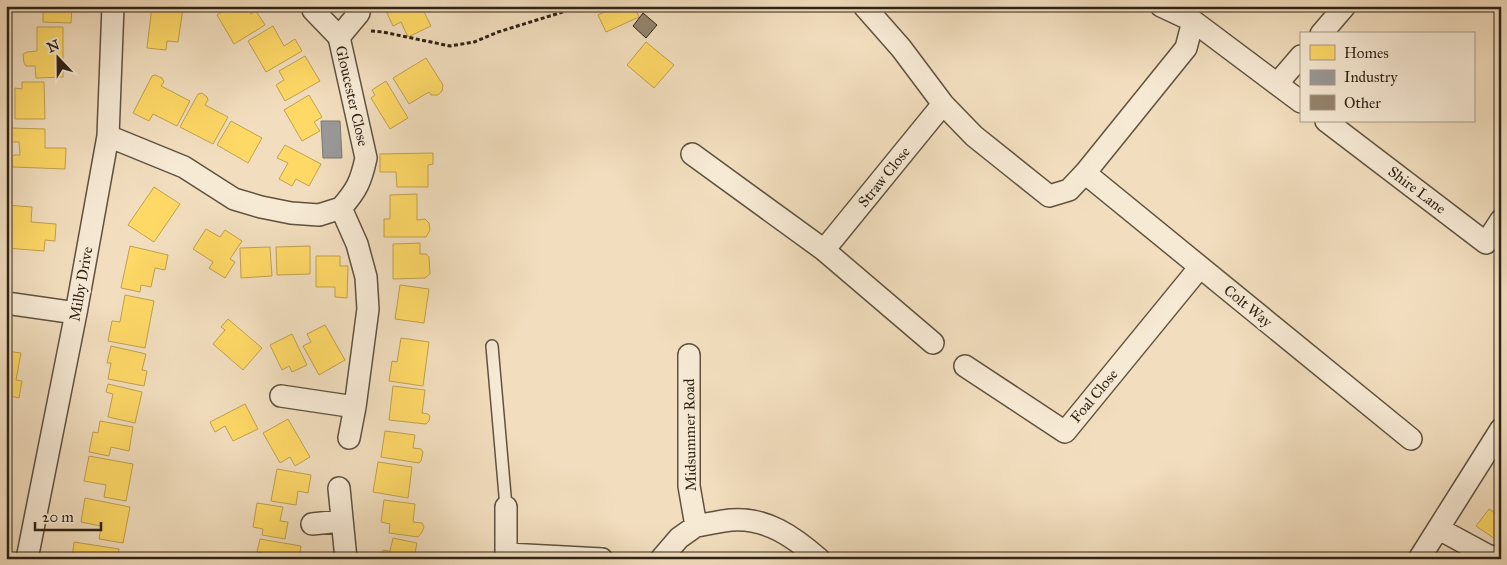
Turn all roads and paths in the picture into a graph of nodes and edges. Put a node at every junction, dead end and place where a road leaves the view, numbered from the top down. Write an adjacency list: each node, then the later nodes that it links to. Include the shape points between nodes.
1 (113, 6): 15 (street, Milby Drive)
2 (566, 6): 8 (path, via 566,11 474,42 450,46)
3 (864, 6): 13 (street)
4 (1161, 6): 7 (street)
5 (1345, 6): 9 (street)
6 (313, 10): 8 (street, Gloucester Close)
7 (1193, 21): 11 (street); 17 (street, via 1186,48)
8 (348, 27): 18 (street, Gloucester Close, via 366,158 362,178)
9 (1323, 32)
10 (1300, 57): 11 (street)
11 (1276, 84): 12 (street)
12 (1300, 101)
13 (943, 104): 17 (street, via 974,136 1049,196 1069,190); 20 (street, Straw Close)
14 (1327, 122): 19 (street, Shire Lane, via 1486,243)
15 (108, 136): 18 (street, via 184,167 234,199 291,213 319,215); 23 (street, Milby Drive)
16 (692, 154): 20 (street)
17 (1085, 173): 21 (street, Colt Way)
18 (341, 208): 29 (street, via 357,244 366,277 368,309)
19 (1501, 220)
20 (824, 250): 24 (street)
21 (1200, 267): 27 (street, Foal Close, via 1065,432); 32 (street, Colt Way)
22 (6, 303): 23 (street)
23 (76, 313): 40 (street, Milby Drive)
24 (933, 343)
25 (492, 346): 34 (lane)
26 (689, 355): 37 (street, Midsummer Road, via 689,486)
27 (965, 366)
28 (281, 396): 29 (street)
29 (355, 407): 31 (street)
30 (1501, 429): 38 (street)
31 (348, 438)
32 (1410, 439)
33 (339, 488): 35 (street)
34 (506, 507): 39 (street)
35 (341, 521): 36 (street); 41 (street)
36 (312, 524)
37 (696, 526): 43 (street, via 679,538); 44 (street, via 732,520 753,521 778,528)
38 (1439, 528): 45 (street); 46 (street)
39 (506, 557): 42 (street)
40 (27, 559)
41 (346, 559)
42 (602, 559)
43 (661, 559)
44 (819, 559)
45 (1419, 559)
46 (1500, 559)

